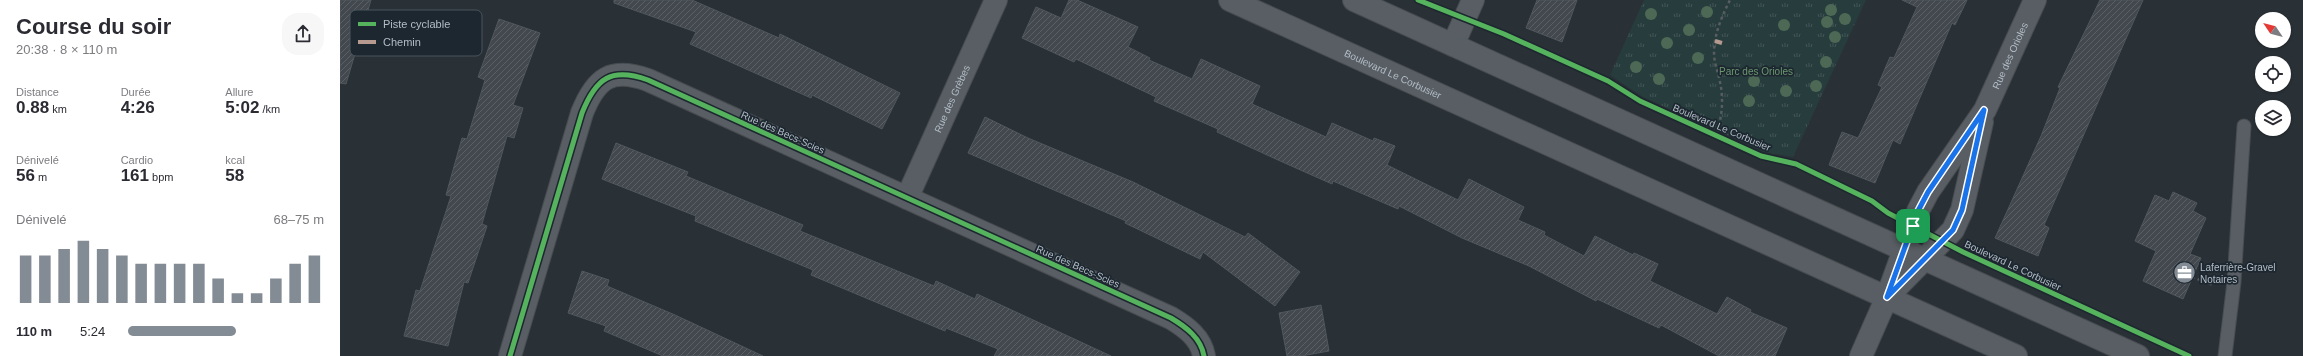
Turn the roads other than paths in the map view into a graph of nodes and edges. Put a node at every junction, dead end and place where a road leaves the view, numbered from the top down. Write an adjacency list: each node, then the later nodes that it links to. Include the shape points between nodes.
1 (996, 0): 9 (street, Rue des Grèbes)
2 (1230, 0): 12 (street, Boulevard Le Corbusier)
3 (1354, 0): 6 (street)
4 (1473, 0): 6 (street)
5 (2035, 0): 7 (street, Rue des Orioles)
6 (1453, 45): 10 (street)
7 (1984, 110): 10 (street, Rue des Orioles, via 1928,192); 11 (street, Rue des Orioles, via 1962,210 1953,230)
8 (2244, 126): 18 (lane, via 2234,282)
9 (907, 198): 13 (street, Rue des Becs-Scies, via 648,80 625,74 607,77 601,80 591,93 582,113); 14 (street, Rue des Becs-Scies, via 1171,318 1198,340)
10 (1904, 250): 11 (street); 12 (street, Rue des Orioles)
11 (1925, 259): 12 (street, Rue des Orioles); 17 (street)
12 (1887, 297): 15 (street, Rue des Orioles); 16 (street, Boulevard Le Corbusier)
13 (512, 355)
14 (1204, 356)
15 (1861, 356)
16 (2016, 356)
17 (2138, 356)
18 (2225, 356)

